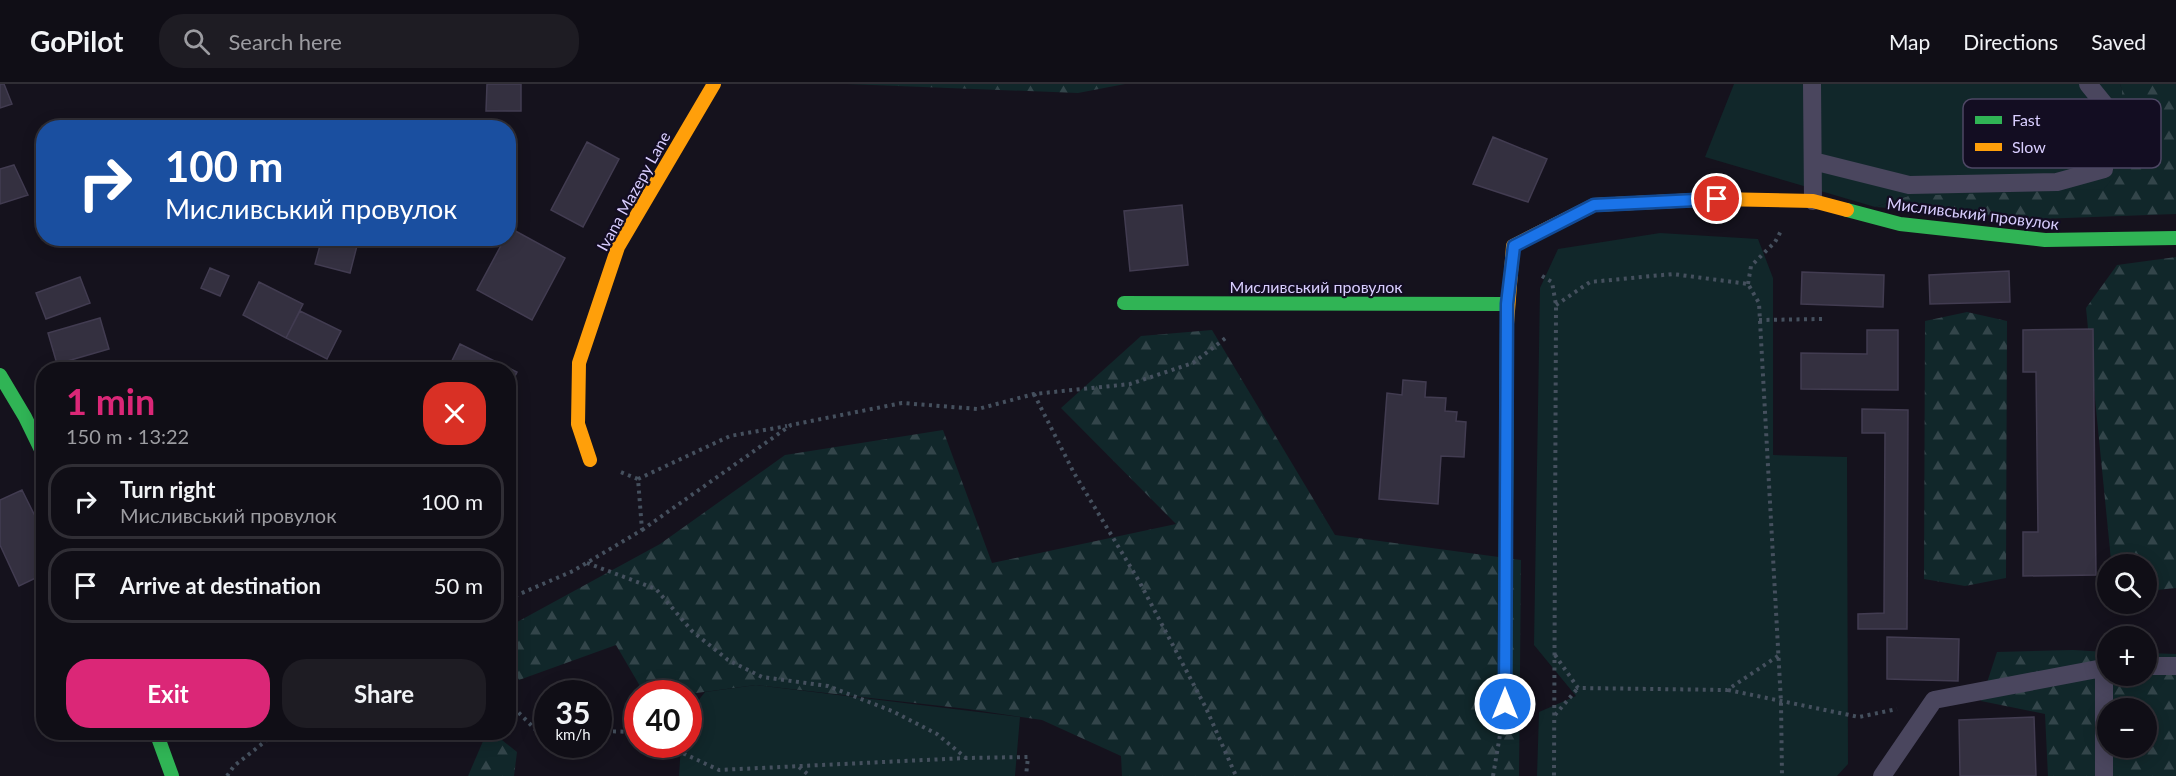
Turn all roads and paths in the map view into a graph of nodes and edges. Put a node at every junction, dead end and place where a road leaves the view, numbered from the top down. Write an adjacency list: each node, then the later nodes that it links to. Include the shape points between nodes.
1 (714, 84): 19 (street, Ivana Mazepy Lane, via 618,247 579,363 578,424)
2 (1812, 84): 5 (lane)
3 (2088, 84): 4 (lane)
4 (2100, 99)
5 (1813, 161): 6 (lane, via 1909,185 2057,182); 7 (lane)
6 (2104, 168)
7 (1806, 200): 8 (street, Мисливський провулок, via 1900,224 2045,240); 9 (path, via 1775,242 1751,266); 12 (street, Мисливський провулок, via 1717,199 1594,205 1514,246)
8 (2176, 238)
9 (1748, 285): 13 (path, via 1759,303); 24 (path, via 1673,274 1590,282 1556,305)
10 (1259, 302): 11 (street, Мисливський провулок); 12 (street, Мисливський провулок); 16 (path, via 1235,330 1193,363 1130,384)
11 (1124, 303)
12 (1507, 304): 34 (street, Мисливський провулок)
13 (1759, 320): 14 (path); 25 (path)
14 (1822, 320)
15 (0, 375): 18 (street)
16 (1034, 394): 17 (path, via 978,409 902,403); 49 (path, via 1074,473 1139,581 1206,708)
17 (791, 425): 20 (path, via 730,436); 21 (path)
18 (36, 440)
19 (590, 460): 20 (path)
20 (638, 479): 21 (path)
21 (642, 530): 22 (path)
22 (587, 563): 23 (path); 41 (path, via 656,589 692,631 728,660 753,673 828,686 892,711 937,734)
23 (516, 595)
24 (1555, 655): 30 (path); 36 (path)
25 (1778, 656): 31 (path); 33 (path)
26 (2157, 666): 27 (lane)
27 (2176, 666)
28 (2097, 669): 32 (lane)
29 (2106, 686): 54 (lane)
30 (1578, 688): 31 (path); 36 (path)
31 (1727, 690): 33 (path)
32 (1934, 700): 33 (path, via 1859,717); 53 (lane)
33 (1781, 702): 52 (path)
34 (1505, 704): 50 (path)
35 (516, 710): 37 (path)
36 (1554, 716): 51 (path)
37 (534, 728)
38 (159, 740): 44 (street)
39 (267, 740): 45 (path)
40 (693, 758): 43 (path)
41 (966, 758): 42 (path); 48 (path, via 1028,757)
42 (799, 767): 43 (path); 47 (path)
43 (718, 770): 46 (path)
44 (172, 776)
45 (227, 776)
46 (717, 776)
47 (810, 776)
48 (1026, 776)
49 (1236, 776)
50 (1493, 776)
51 (1554, 776)
52 (1782, 776)
53 (1882, 776)
54 (2104, 776)

